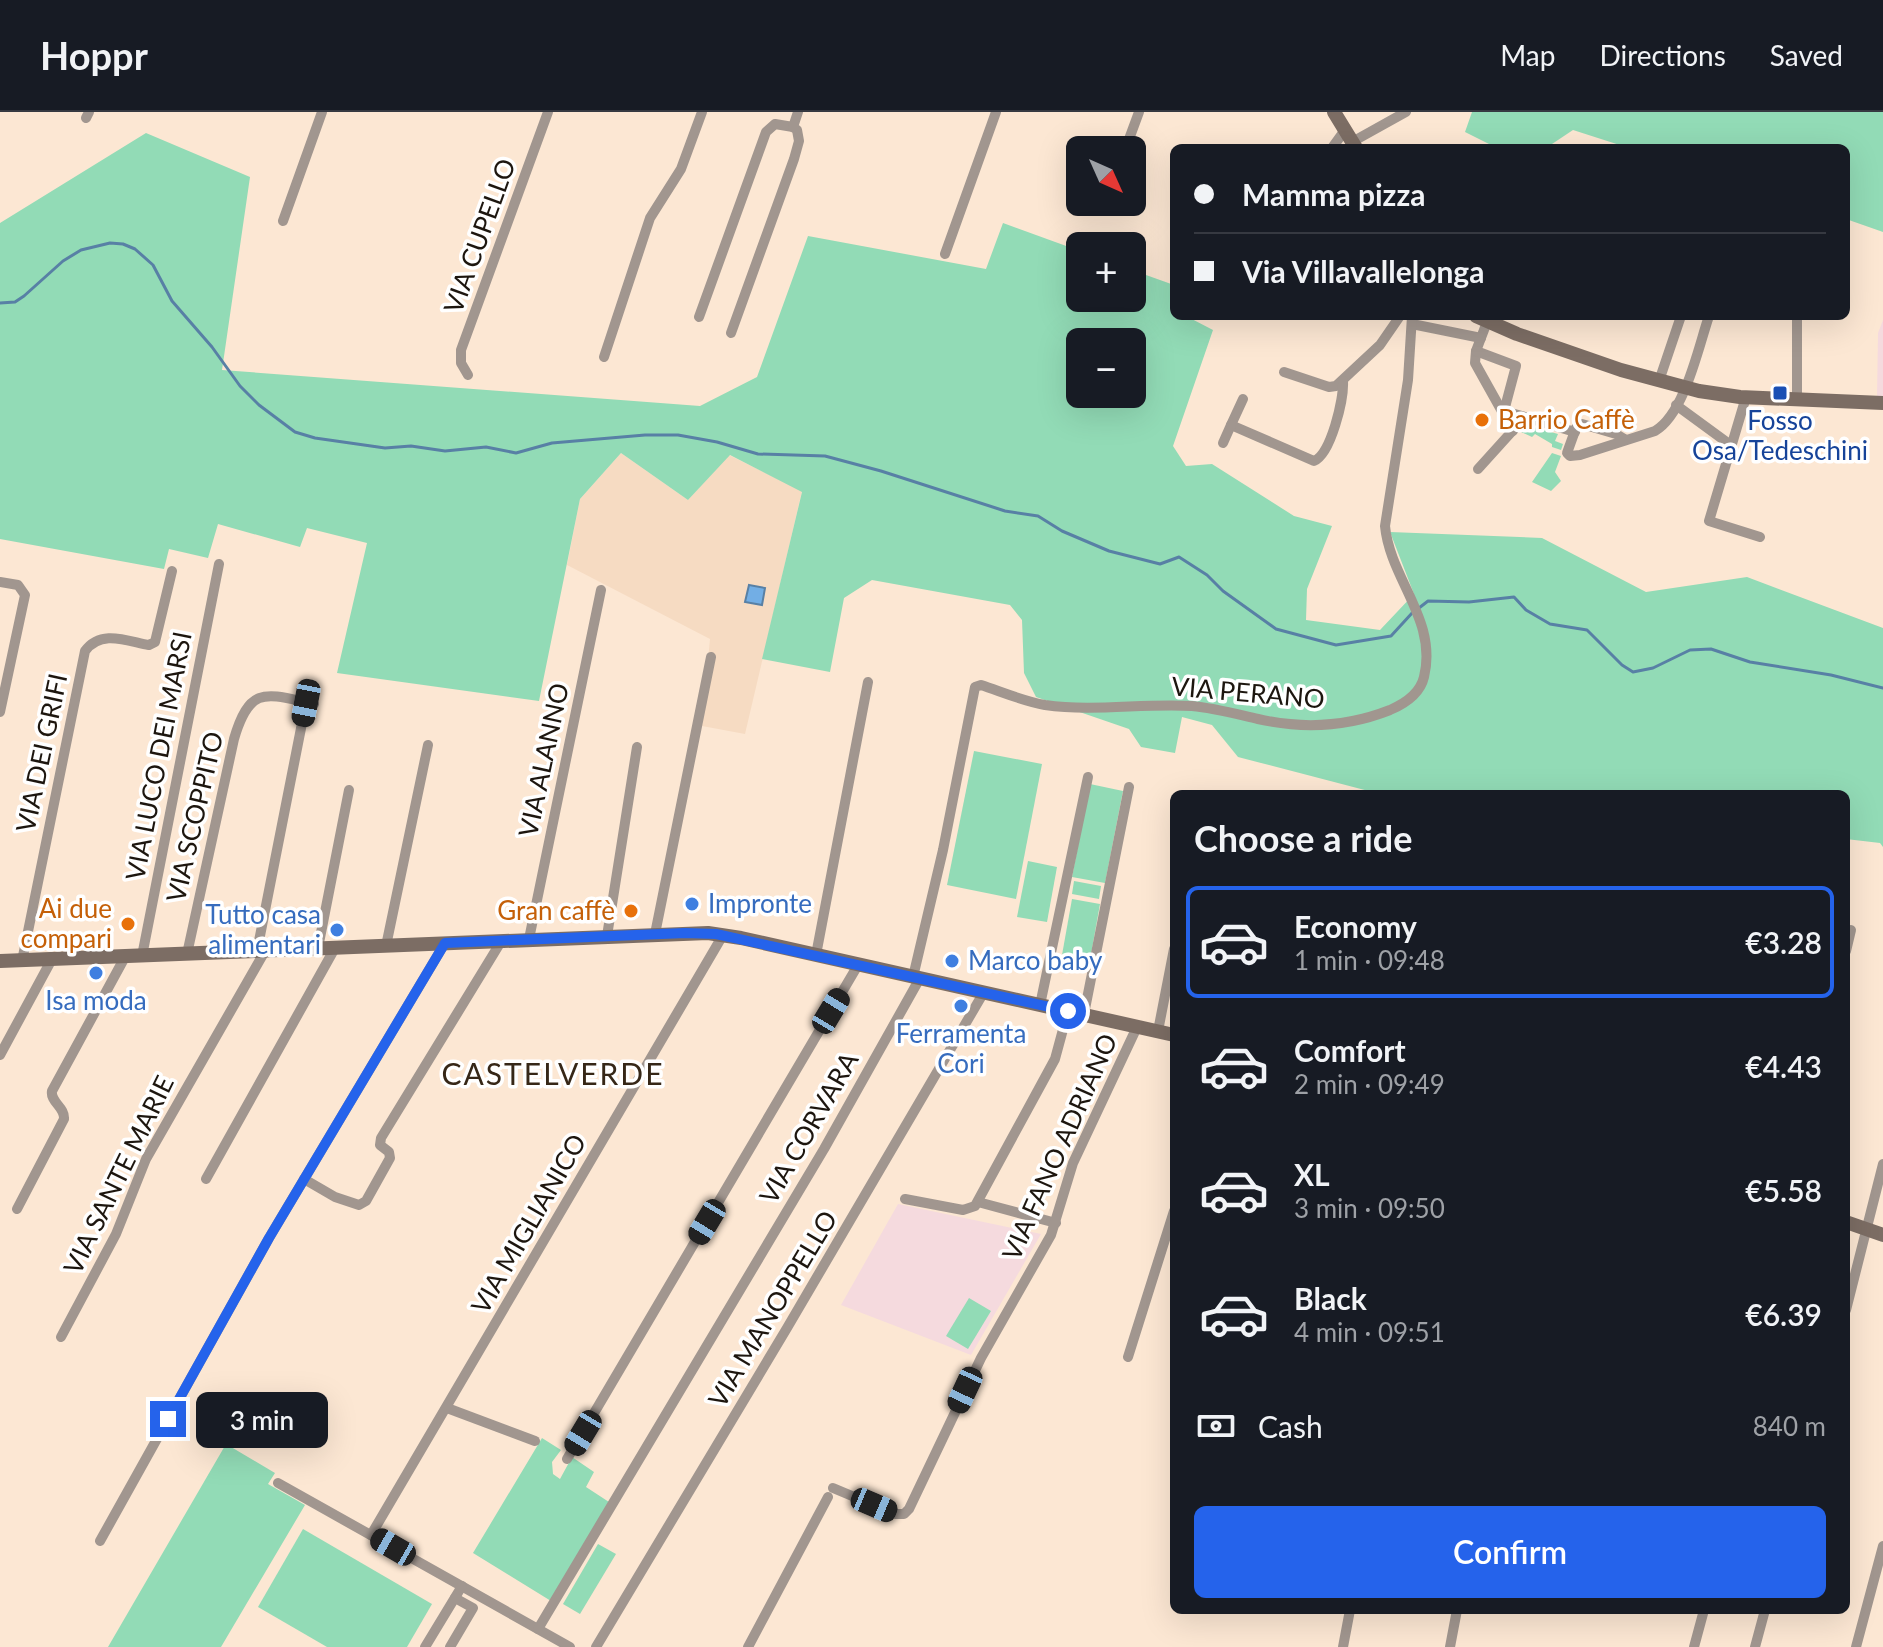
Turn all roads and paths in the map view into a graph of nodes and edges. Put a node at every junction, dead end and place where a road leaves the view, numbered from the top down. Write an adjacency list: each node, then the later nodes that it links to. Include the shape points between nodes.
1 (322, 112): 12 (street)
2 (548, 112): 27 (street, VIA CUPELLO, via 461,350)
3 (702, 112): 25 (street, via 681,169 650,218)
4 (798, 112): 9 (street)
5 (996, 112): 13 (street)
6 (1139, 112): 10 (street)
7 (1334, 112): 11 (street)
8 (1406, 112): 11 (street)
9 (793, 127): 14 (street, via 775,124 766,132); 22 (street, via 799,137 793,164)
10 (1130, 136)
11 (1351, 140)
12 (283, 221)
13 (945, 254)
14 (699, 317)
15 (1397, 320): 28 (street)
16 (1412, 320): 23 (street); 52 (street, VIA PERANO, via 1408,380 1384,522 1389,547 1417,609 1425,658 1419,688 1395,707 1343,723 1292,725 1195,706 1048,705 981,685)
17 (1482, 320): 23 (street)
18 (1485, 320): 29 (street)
19 (1680, 320): 29 (street)
20 (1708, 320): 30 (street)
21 (1797, 320): 33 (street)
22 (731, 333)
23 (1481, 338): 24 (street)
24 (1476, 351): 36 (street, via 1478,370); 36 (street, via 1516,366)
25 (604, 357)
26 (1284, 372): 28 (street, via 1329,387)
27 (468, 375)
28 (1343, 381): 38 (street, via 1330,438 1317,460)
29 (1659, 381): 30 (street)
30 (1685, 387): 31 (street); 35 (street)
31 (1746, 397): 33 (street); 43 (street)
32 (1243, 399): 38 (street)
33 (1797, 399): 34 (street)
34 (1883, 403)
35 (1676, 405): 41 (street, via 1662,426); 43 (street)
36 (1504, 411): 37 (street); 39 (street)
37 (1525, 417): 39 (street); 40 (street)
38 (1231, 425): 42 (street)
39 (1513, 431): 44 (street)
40 (1575, 432): 41 (street, via 1586,423); 41 (street, via 1568,455)
41 (1626, 440)
42 (1223, 443)
43 (1732, 446): 45 (street, via 1709,521)
44 (1478, 469)
45 (1760, 537)
46 (219, 564): 74 (street, VIA LUCO DEI MARSI)
47 (172, 571): 78 (street, VIA DEI GRIFI, via 155,642 103,638 87,648)
48 (0, 582): 54 (street, via 15,584 25,597)
49 (601, 590): 65 (street, VIA ALANNO)
50 (711, 657): 61 (street)
51 (868, 682): 73 (street)
52 (974, 689): 81 (street, VIA CORVARA)
53 (310, 704): 71 (street, VIA SANTE MARIE); 72 (street, VIA SCOPPITO, via 267,696 243,712)
54 (0, 712)
55 (428, 745): 68 (street)
56 (637, 747): 64 (street)
57 (1088, 777): 83 (street)
58 (1129, 787): 85 (street)
59 (349, 790): 69 (street)
60 (1851, 930): 62 (street)
61 (655, 934): 63 (street); 64 (street)
62 (1850, 934)
63 (723, 935): 73 (street); 104 (street, VIA MIGLIANICO)
64 (607, 936): 65 (street)
65 (529, 939): 66 (street)
66 (502, 940): 67 (street); 92 (street, via 381,1138 390,1158 366,1201 359,1205 340,1199)
67 (445, 943): 68 (street); 92 (street)
68 (386, 946): 70 (street)
69 (318, 948): 70 (street); 71 (street)
70 (335, 948): 91 (street)
71 (261, 951): 72 (street); 102 (street, VIA SANTE MARIE, via 146,1159 116,1234)
72 (187, 954): 74 (street)
73 (816, 955): 79 (street)
74 (142, 956): 75 (street)
75 (125, 957): 76 (street); 95 (street, via 52,1091 64,1112 63,1123)
76 (52, 959): 78 (street); 89 (street)
77 (0, 961): 78 (street)
78 (22, 961)
79 (858, 965): 81 (street); 106 (street)
80 (1170, 970): 87 (street)
81 (916, 977): 82 (street); 119 (street, VIA CORVARA, via 824,1149)
82 (984, 992): 83 (street); 123 (street, VIA MANOPPELLO)
83 (1040, 1005): 84 (street)
84 (1068, 1011): 85 (street); 94 (street, via 1058,1054)
85 (1084, 1014): 86 (street)
86 (1137, 1027): 87 (street); 96 (street, VIA FANO ADRIANO, via 1073,1163)
87 (1158, 1031): 88 (street)
88 (1170, 1034)
89 (0, 1055)
90 (1883, 1164): 99 (street)
91 (206, 1179)
92 (304, 1179): 109 (street)
93 (905, 1199): 94 (street, via 963,1210)
94 (978, 1202): 96 (street)
95 (17, 1209)
96 (1056, 1223): 124 (street, VIA FANO ADRIANO, via 981,1358 909,1509 895,1514 830,1492)
97 (1850, 1223): 99 (street)
98 (1170, 1224): 103 (street)
99 (1866, 1229): 100 (street); 101 (street)
100 (1883, 1235)
101 (1850, 1294)
102 (61, 1337)
103 (1128, 1357)
104 (447, 1408): 105 (street); 108 (street, VIA MIGLIANICO)
105 (535, 1441)
106 (567, 1459)
107 (278, 1483): 108 (street)
108 (371, 1535): 111 (street)
109 (100, 1541)
110 (1883, 1546): 129 (street)
111 (462, 1586): 112 (street); 113 (street)
112 (480, 1597): 114 (street); 119 (street)
113 (455, 1598): 114 (street); 120 (street)
114 (473, 1608): 121 (street)
115 (1349, 1614): 125 (street)
116 (1456, 1614): 126 (street)
117 (1703, 1614): 127 (street)
118 (1764, 1614): 128 (street)
119 (538, 1629): 122 (street)
120 (425, 1647)
121 (450, 1647)
122 (570, 1647)
123 (596, 1647)
124 (748, 1647)
125 (1343, 1647)
126 (1450, 1647)
127 (1694, 1647)
128 (1755, 1647)
129 (1856, 1647)

